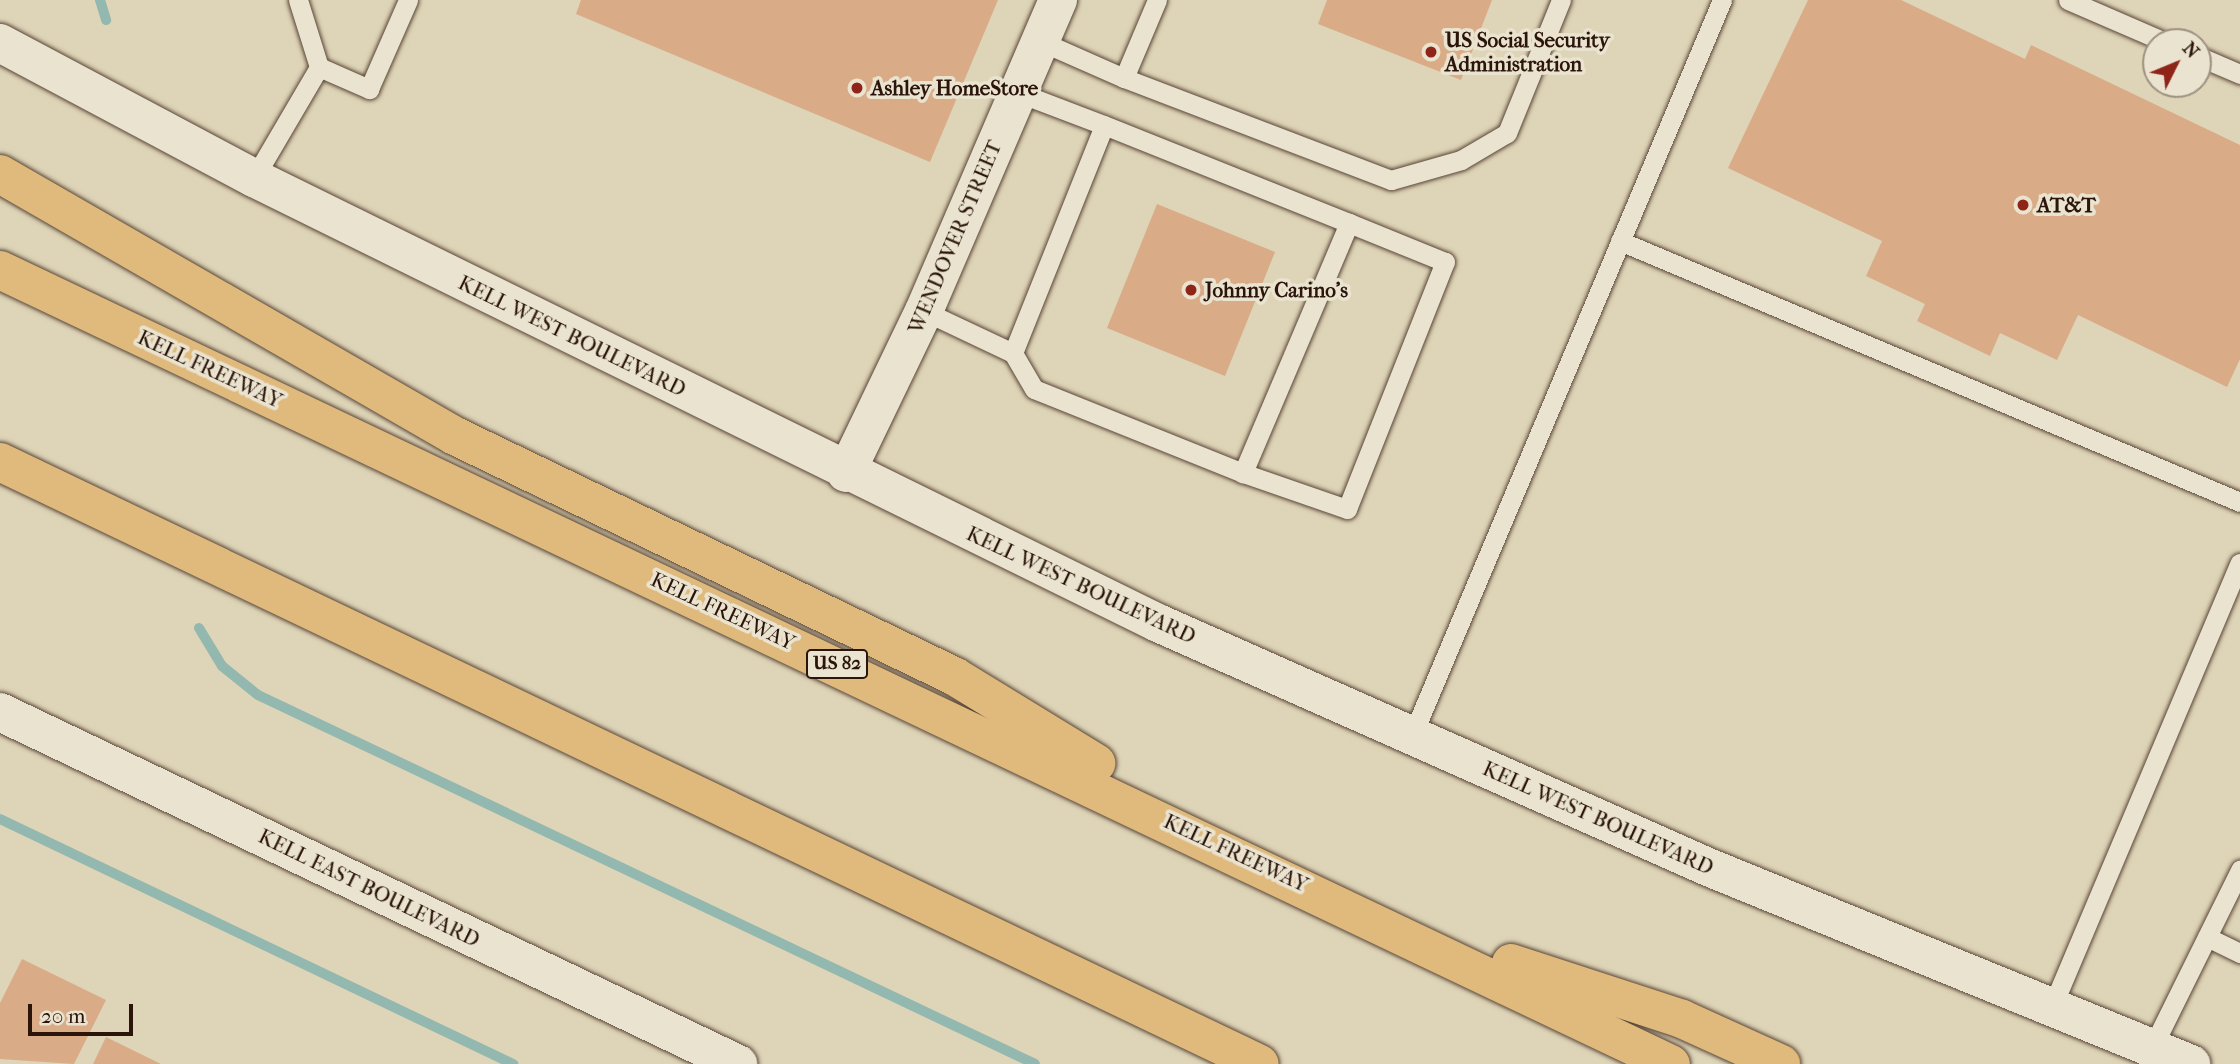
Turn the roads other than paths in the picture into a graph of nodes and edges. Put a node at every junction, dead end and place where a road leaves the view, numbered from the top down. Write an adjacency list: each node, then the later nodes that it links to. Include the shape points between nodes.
1 (298, 0): 12 (lane)
2 (408, 0): 12 (lane, via 369,89)
3 (1058, 0): 9 (main road, WENDOVER STREET)
4 (1157, 0): 14 (lane)
5 (1561, 0): 14 (lane, via 1507,133 1461,160 1391,180)
6 (1722, 0): 20 (lane)
7 (2068, 0): 8 (lane)
8 (2142, 32)
9 (1040, 41): 14 (lane); 15 (main road, WENDOVER STREET)
10 (0, 43): 18 (main road, KELL WEST BOULEVARD)
11 (2212, 62): 13 (lane)
12 (319, 67): 18 (lane)
13 (2240, 74)
14 (1124, 78)
15 (1017, 92): 16 (lane); 22 (main road, WENDOVER STREET)
16 (1104, 125): 19 (lane); 23 (lane)
17 (0, 174): 31 (highway, via 455,436 954,676)
18 (254, 178): 25 (main road, KELL WEST BOULEVARD)
19 (1349, 223): 26 (lane); 26 (lane, via 1445,262 1347,509)
20 (1620, 241): 27 (lane); 30 (lane)
21 (0, 270): 31 (highway, KELL FREEWAY / US 82)
22 (924, 311): 23 (lane); 25 (main road, WENDOVER STREET)
23 (1013, 353): 26 (lane, via 1034,389)
24 (0, 462): 39 (highway)
25 (846, 473): 30 (main road, KELL WEST BOULEVARD, via 1157,623)
26 (1243, 473)
27 (2240, 502)
28 (2240, 563): 36 (lane)
29 (0, 712): 38 (main road, KELL EAST BOULEVARD)
30 (1412, 736): 36 (main road, KELL WEST BOULEVARD)
31 (1271, 869): 33 (highway, KELL FREEWAY / US 82)
32 (2240, 870): 34 (lane)
33 (1377, 920): 40 (highway, KELL FREEWAY / US 82); 41 (highway, via 1682,1019)
34 (2207, 937): 35 (lane); 37 (lane)
35 (2240, 953)
36 (2052, 1007): 37 (main road, KELL WEST BOULEVARD)
37 (2152, 1048): 42 (main road, KELL WEST BOULEVARD)
38 (738, 1064)
39 (1260, 1064)
40 (1671, 1064)
41 (1781, 1064)
42 (2191, 1064)

